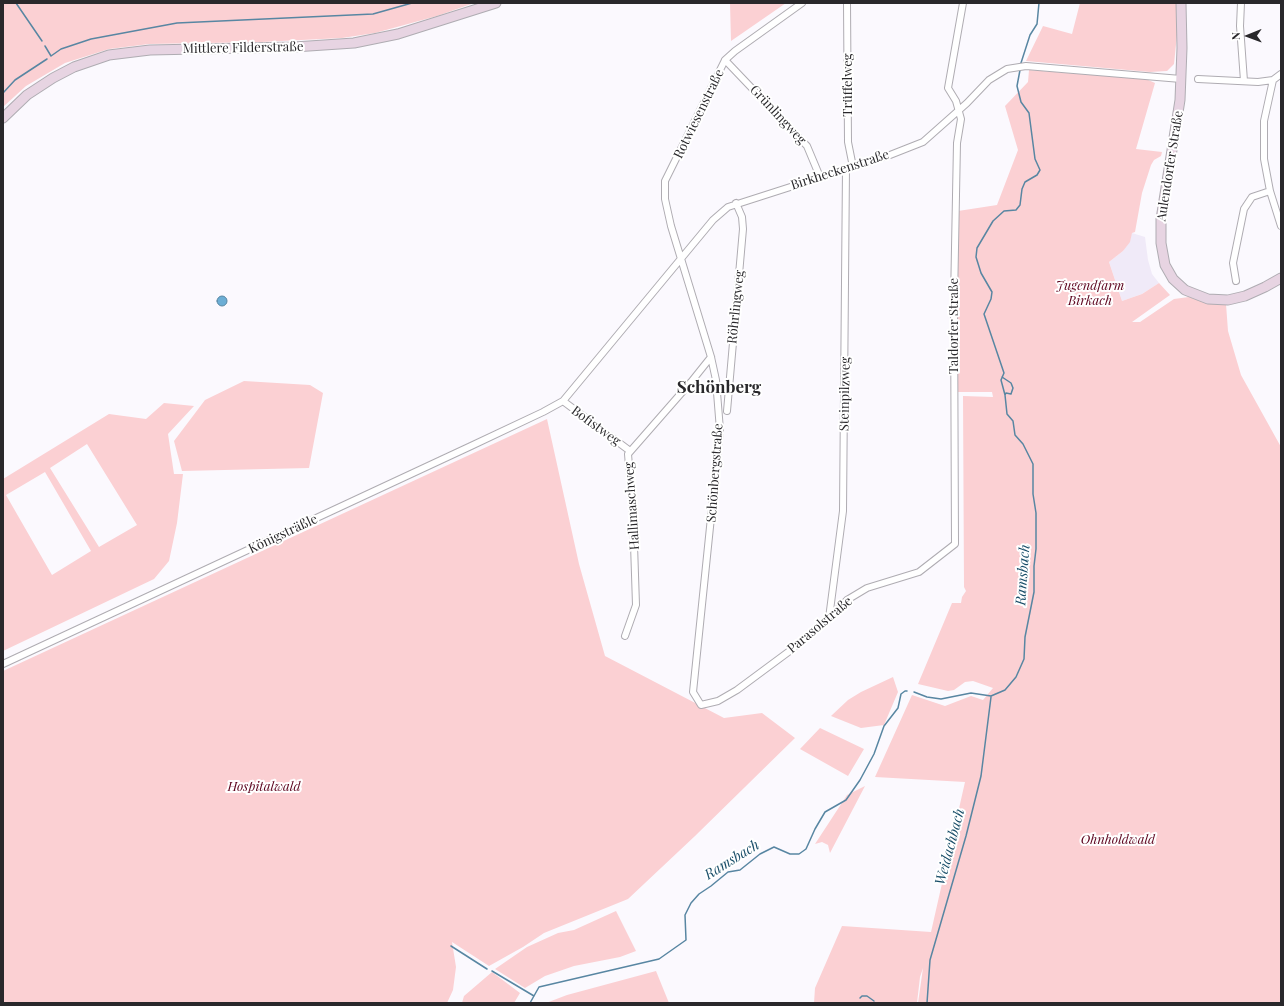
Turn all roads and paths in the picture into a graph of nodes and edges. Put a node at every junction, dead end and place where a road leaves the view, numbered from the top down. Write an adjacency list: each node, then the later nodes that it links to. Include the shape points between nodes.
1 (496, 3): 14 (main road, Mittlere Filderstraße, via 398,34 354,43 150,50 109,55 74,67 53,78 27,95)
2 (802, 3): 7 (street, Rotwiesenstraße)
3 (848, 3): 15 (street, Trüffelweg)
4 (963, 3): 13 (street, via 948,88)
5 (1182, 3): 9 (main road, Aulendorfer Straße)
6 (1242, 3): 12 (street, via 1240,26)
7 (725, 60): 16 (street, Grünlingweg, via 807,146); 21 (street, Rotwiesenstraße, via 666,181 665,199)
8 (1281, 74): 11 (street)
9 (1181, 79): 13 (street, Birkheckenstraße, via 1017,66 989,80); 22 (main road, Aulendorfer Straße, via 1177,122 1161,219 1163,254 1169,272 1190,293 1217,300 1245,296)
10 (1198, 79): 12 (street)
11 (1272, 80): 12 (street); 17 (street, via 1264,121 1264,159)
12 (1244, 81)
13 (959, 110): 15 (street, Birkheckenstraße, via 923,142); 28 (street, Taldorfer Straße, via 961,119 957,143 954,300)
14 (3, 118)
15 (849, 167): 16 (street, Birkheckenstraße); 29 (street, Steinpilzweg, via 843,511)
16 (820, 177): 18 (street, Birkheckenstraße)
17 (1270, 191): 19 (street); 23 (street, via 1252,197 1244,210 1233,263)
18 (736, 203): 21 (street, Birkheckenstraße, via 728,206 713,220); 26 (street, Röhrlingweg, via 742,217 743,229)
19 (1280, 214): 20 (street)
20 (1281, 226)
21 (681, 259): 24 (street, Schönbergstraße); 25 (street, Birkheckenstraße)
22 (1281, 278)
23 (1236, 281)
24 (711, 357): 27 (street, Hallimaschweg); 32 (street, Schönbergstraße, via 716,380 720,430)
25 (563, 401): 27 (street, Bofistweg); 31 (street, Königsträßle)
26 (727, 411)
27 (630, 451): 30 (street, Hallimaschweg, via 628,454 636,605)
28 (955, 544): 29 (street, Parasolstraße, via 919,572 867,588 847,600)
29 (829, 618): 32 (street, Parasolstraße, via 779,659 718,701 701,705)
30 (625, 636)
31 (3, 664)
32 (694, 692)

